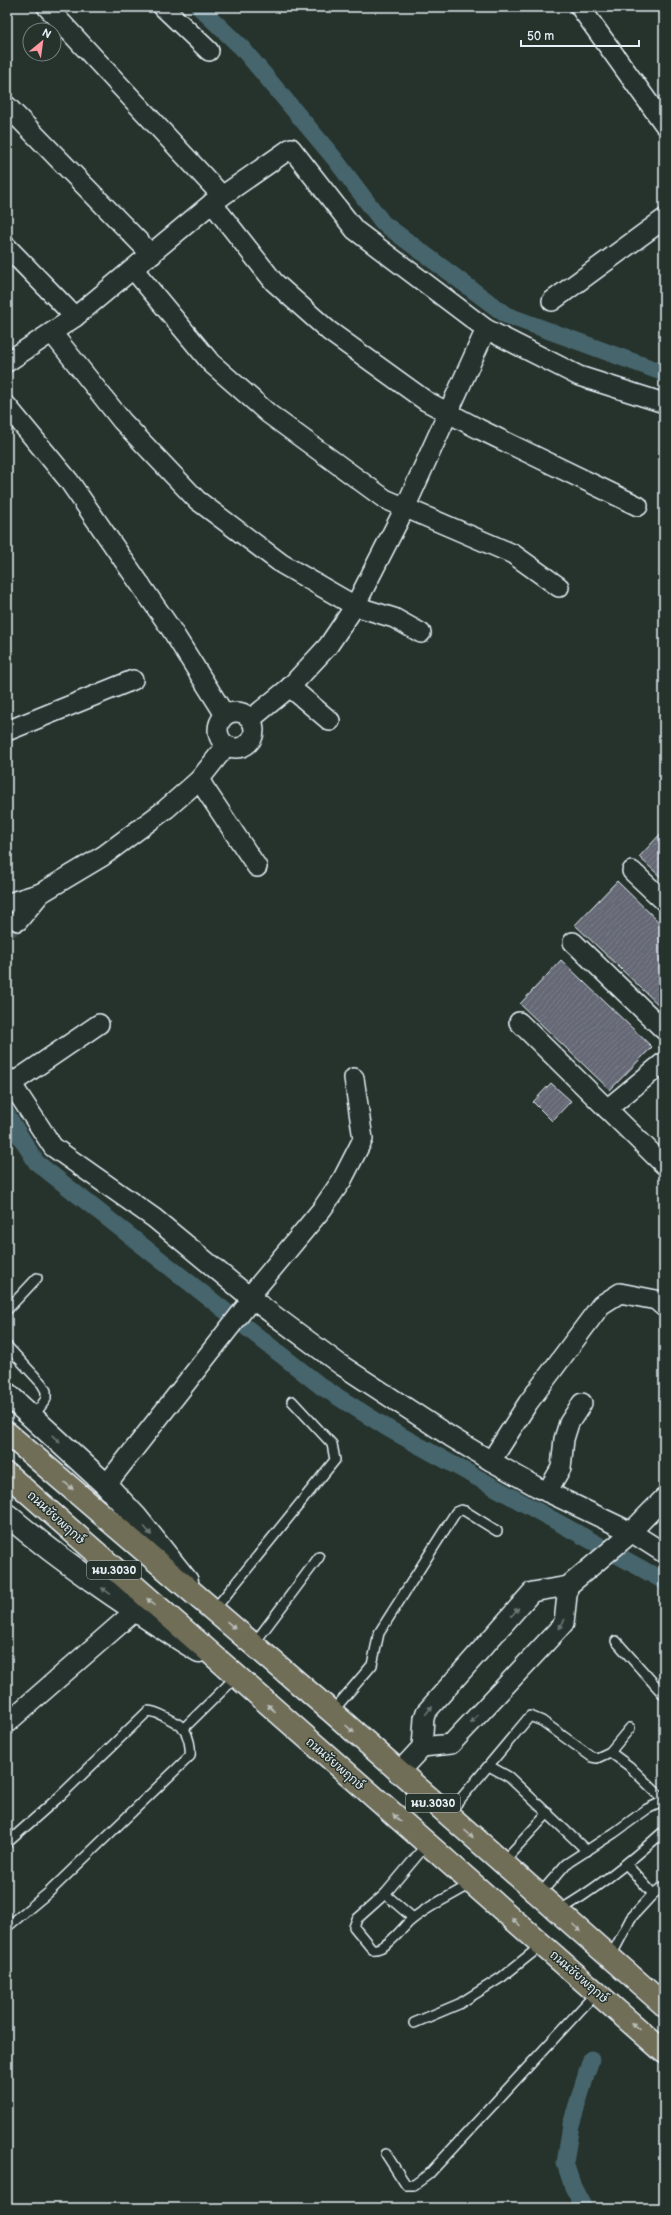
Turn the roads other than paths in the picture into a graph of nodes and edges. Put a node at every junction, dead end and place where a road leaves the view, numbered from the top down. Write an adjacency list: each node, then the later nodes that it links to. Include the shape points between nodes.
1 (47, 7): 7 (street)
2 (163, 7): 4 (street)
3 (580, 7): 6 (street)
4 (209, 51)
5 (7, 106): 10 (street)
6 (664, 124)
7 (218, 200): 10 (street); 14 (street, via 288,148 293,149 355,230); 19 (street, via 274,282 329,331)
8 (664, 219): 12 (street)
9 (7, 247): 13 (street)
10 (152, 254): 11 (street)
11 (134, 270): 13 (street); 21 (street, via 211,363 269,414 385,499)
12 (552, 301)
13 (74, 317): 15 (street)
14 (486, 329): 17 (street, via 579,376); 19 (street)
15 (52, 333): 16 (street); 23 (street, via 122,421 197,500 282,564)
16 (7, 362)
17 (664, 403)
18 (7, 406): 27 (street, via 69,481 171,629)
19 (448, 414): 20 (street); 21 (street)
20 (638, 506)
21 (405, 508): 22 (street, via 513,554); 23 (street)
22 (559, 587)
23 (356, 606): 24 (street, via 394,618); 26 (street, via 328,646)
24 (421, 633)
25 (133, 680): 30 (street)
26 (290, 687): 28 (street); 29 (street)
27 (225, 715): 28 (street, via 236,711); 31 (street, via 217,730 221,742)
28 (251, 719): 31 (street, via 254,731 249,743 238,748)
29 (330, 721)
30 (7, 731)
31 (226, 746): 32 (street)
32 (199, 780): 33 (street); 35 (street, via 166,809 103,856)
33 (257, 867)
34 (632, 871): 36 (street)
35 (41, 893): 37 (street); 38 (street)
36 (664, 901)
37 (8, 903)
38 (18, 921)
39 (572, 942): 42 (street)
40 (519, 1022): 46 (street)
41 (99, 1024): 45 (street)
42 (664, 1030)
43 (664, 1062): 46 (street)
44 (354, 1078): 49 (street, via 363,1140 342,1180)
45 (9, 1081): 49 (street, via 53,1147 154,1218)
46 (607, 1109): 47 (street)
47 (662, 1164)
48 (37, 1278): 51 (lane)
49 (250, 1300): 58 (street, via 341,1366); 60 (street)
50 (664, 1307): 58 (street, via 656,1300 620,1293 602,1305 528,1403)
51 (7, 1310)
52 (7, 1346): 56 (lane, via 46,1391 46,1399)
53 (7, 1394): 56 (main road)
54 (292, 1401): 69 (lane, via 332,1444 336,1460)
55 (582, 1403): 61 (street, via 569,1423 564,1439 561,1468)
56 (33, 1417): 60 (main road, one-way to 60)
57 (7, 1433): 69 (main road, นบ.3030, one-way to 69)
58 (491, 1461): 61 (street)
59 (7, 1474): 73 (main road, ถนนชัยพฤกษ์ / นบ.3030, one-way to 59)
60 (106, 1485): 69 (main road, one-way to 69, via 160,1545)
61 (547, 1492): 65 (street)
62 (664, 1498): 65 (street)
63 (7, 1515): 70 (main road, one-way to 63, via 71,1567)
64 (497, 1531): 75 (lane, via 465,1511 456,1512 379,1633 372,1665)
65 (627, 1536): 66 (street); 68 (street)
66 (664, 1553)
67 (319, 1557): 72 (lane)
68 (568, 1586): 79 (street, one-way to 79, via 564,1623 451,1744); 79 (street, one-way to 68, via 426,1712 532,1592)
69 (208, 1605): 72 (main road, นบ.3030, one-way to 72)
70 (135, 1611): 73 (main road); 76 (street)
71 (616, 1640): 74 (lane)
72 (253, 1645): 75 (main road, นบ.3030)
73 (229, 1671): 77 (lane); 88 (main road, ถนนชัยพฤกษ์ / นบ.3030, one-way to 73)
74 (664, 1695)
75 (332, 1712): 82 (main road, นบ.3030, one-way to 82)
76 (7, 1723)
77 (184, 1728): 87 (lane, via 158,1713 148,1711); 99 (lane, via 191,1748 190,1756 48,1893)
78 (630, 1728): 80 (lane)
79 (422, 1747): 82 (street)
80 (610, 1752): 81 (lane, via 597,1758 592,1757 542,1721 530,1716 496,1754); 83 (lane, via 629,1766)
81 (489, 1766): 84 (lane, via 509,1777); 85 (lane)
82 (398, 1773): 85 (main road, นบ.3030)
83 (664, 1800): 89 (lane)
84 (548, 1813): 89 (lane); 90 (lane)
85 (447, 1815): 90 (main road, นบ.3030, one-way to 90)
86 (664, 1831): 91 (lane)
87 (7, 1843)
88 (427, 1844): 92 (main road, ถนนชัยพฤกษ์ / นบ.3030); 94 (lane)
89 (587, 1851): 96 (lane, via 566,1864)
90 (502, 1863): 96 (main road, นบ.3030)
91 (627, 1865): 95 (lane); 97 (lane)
92 (472, 1884): 98 (lane); 100 (main road, ถนนชัยพฤกษ์ / นบ.3030, one-way to 92)
93 (664, 1886): 95 (lane)
94 (385, 1894): 98 (lane); 98 (lane, via 357,1919 354,1927 372,1949 376,1950 385,1945)
95 (653, 1894): 101 (lane, via 631,1918)
96 (539, 1895): 97 (main road, นบ.3030)
97 (558, 1911): 101 (main road, นบ.3030, one-way to 101)
98 (413, 1918)
99 (7, 1927)
100 (542, 1945): 102 (main road, ถนนชัยพฤกษ์ / นบ.3030); 104 (lane, via 502,1977 459,2004)
101 (610, 1958): 103 (main road, นบ.3030)
102 (596, 1993): 105 (main road, ถนนชัยพฤกษ์ / นบ.3030, one-way to 102); 106 (lane, via 429,2174 414,2185 406,2185)
103 (664, 2005)
104 (414, 2023)
105 (664, 2052)
106 (386, 2154)

